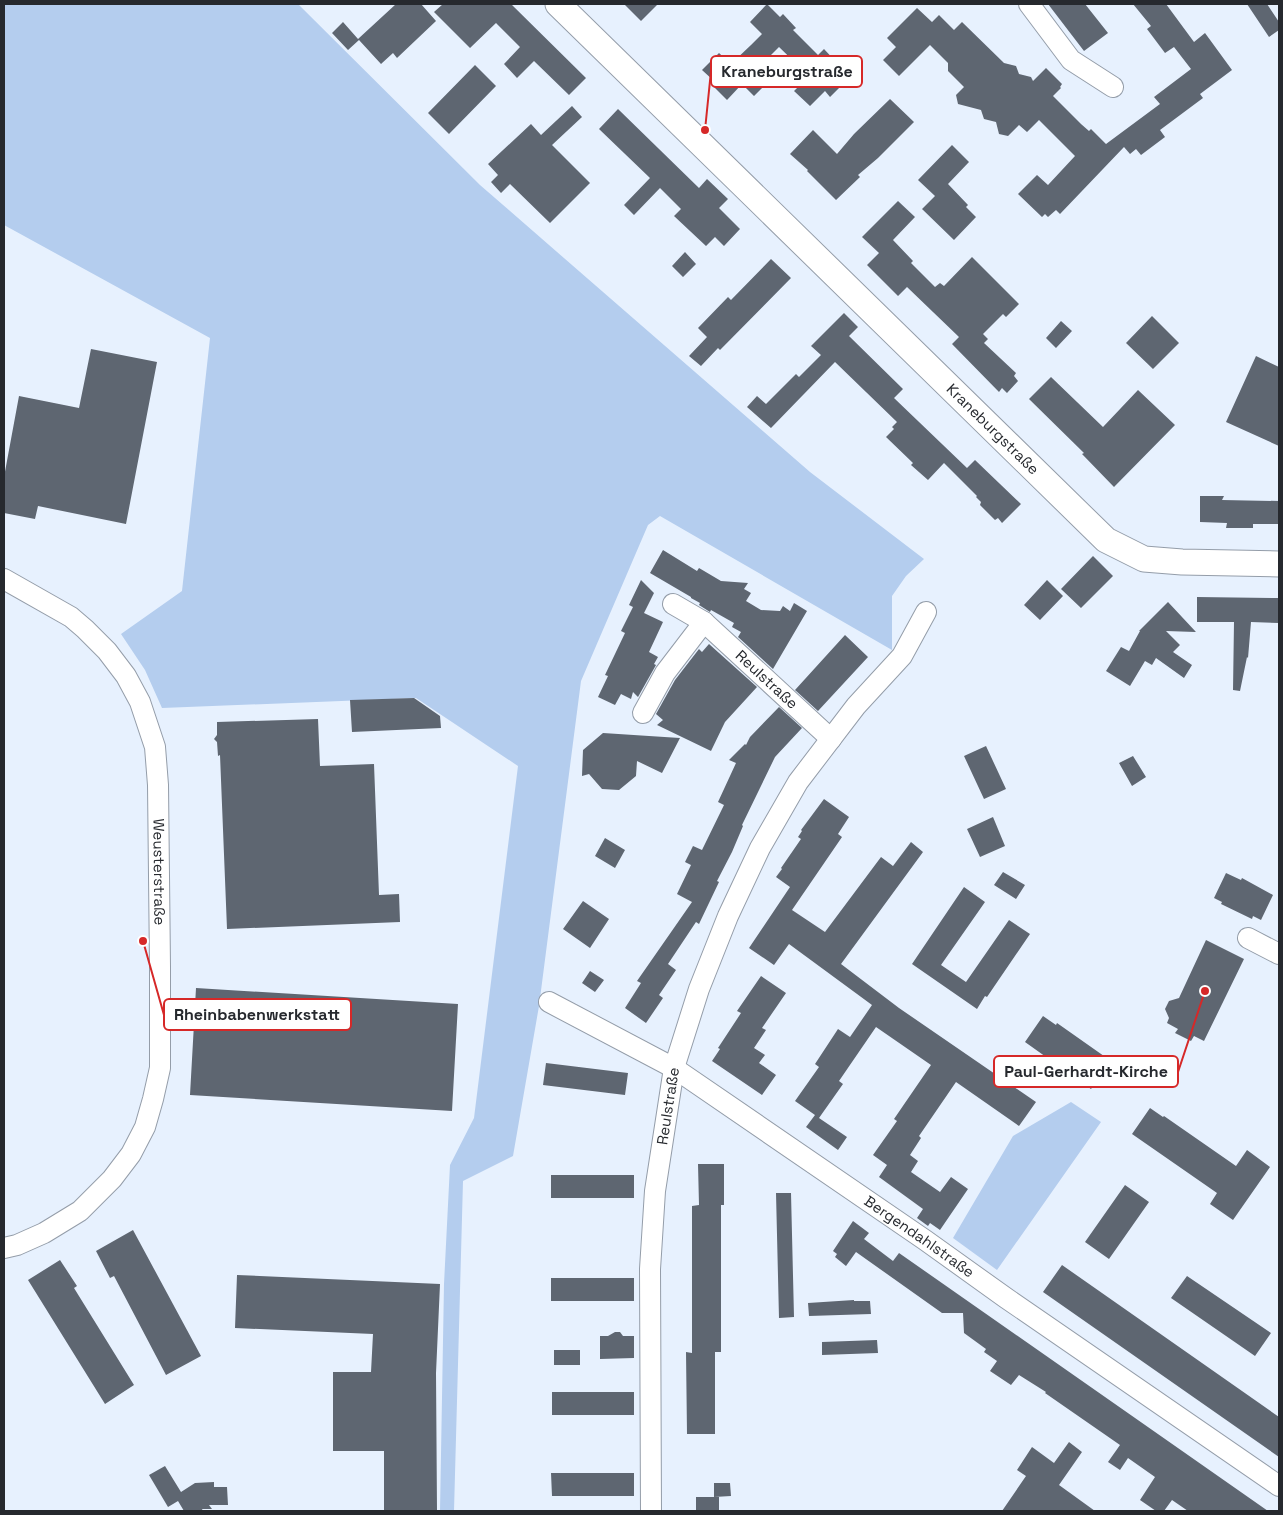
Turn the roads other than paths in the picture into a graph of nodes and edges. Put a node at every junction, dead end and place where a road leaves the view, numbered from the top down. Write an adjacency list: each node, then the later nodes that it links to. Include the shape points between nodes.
1 (558, 4): 4 (street, Kraneburgstraße, via 1106,540 1144,559)
2 (1029, 4): 3 (street, via 1071,60)
3 (1113, 87)
4 (1279, 564)
5 (4, 579): 15 (street, Weusterstraße, via 71,617 101,645 126,676 148,725 155,748 158,784 160,1068 145,1127 131,1154 112,1179 80,1211 44,1233)
6 (673, 604): 8 (street, Reulstraße)
7 (926, 612): 10 (street, Reulstraße, via 902,656)
8 (704, 622): 9 (street, via 665,673); 10 (street, Reulstraße)
9 (643, 712)
10 (830, 739): 14 (street, Reulstraße, via 798,782 760,848 699,989)
11 (1248, 938): 12 (street)
12 (1279, 954)
13 (549, 1002): 14 (street, Bergendahlstraße)
14 (674, 1068): 16 (street, Bergendahlstraße); 17 (street, Reulstraße, via 655,1191 650,1269)
15 (4, 1248)
16 (1279, 1486)
17 (651, 1511)

